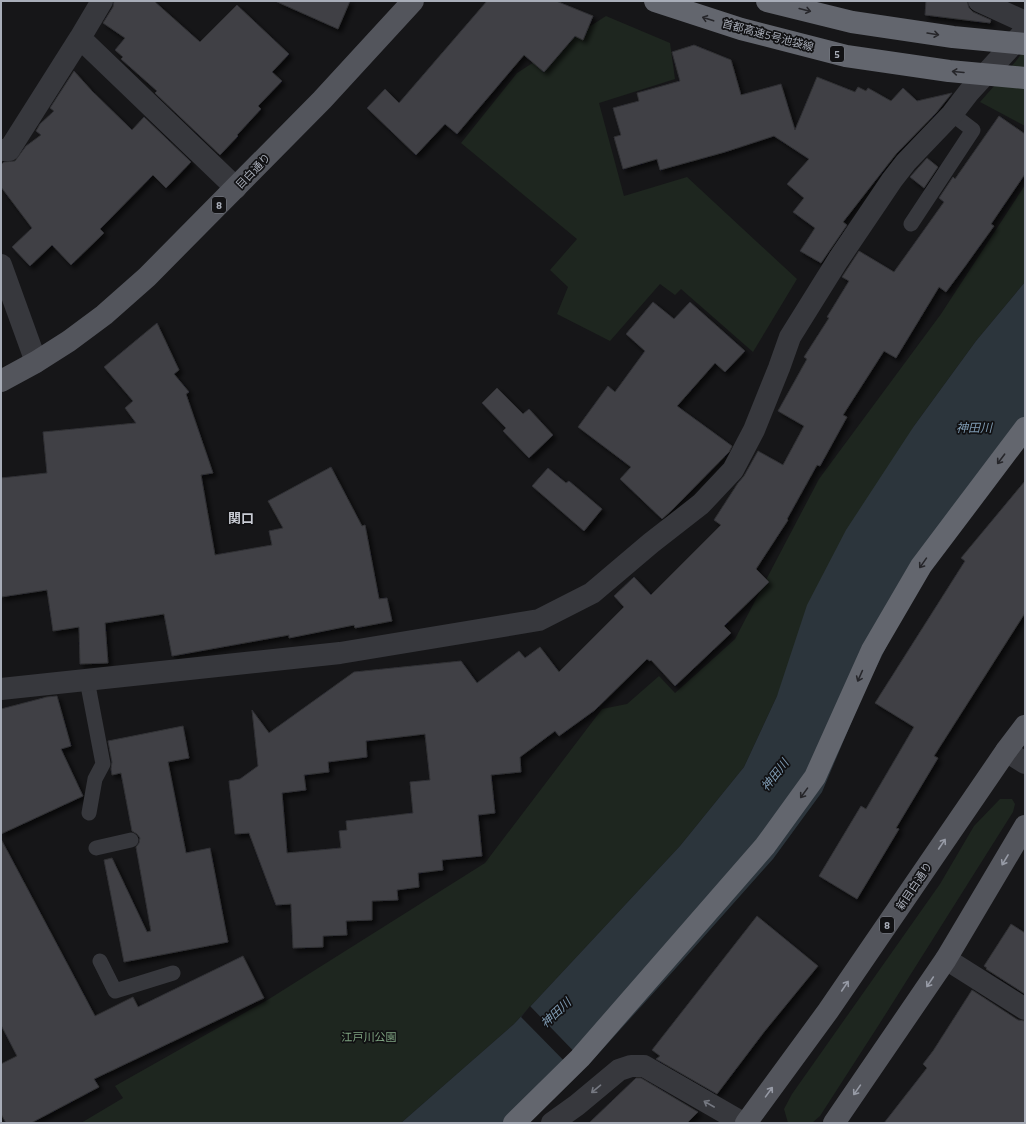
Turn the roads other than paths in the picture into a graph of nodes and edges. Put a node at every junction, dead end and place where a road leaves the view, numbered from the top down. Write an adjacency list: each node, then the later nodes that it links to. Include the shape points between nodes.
1 (102, 1): 8 (street)
2 (414, 1): 13 (main road, 目白通り / 8)
3 (655, 1): 10 (highway, 首都高速5号池袋線 / 5, one-way to 3, bridge, via 949,71 846,56 740,29)
4 (767, 1): 9 (highway, one-way to 9, bridge, via 852,22 953,37)
5 (979, 1): 6 (street)
6 (1025, 22)
7 (1025, 31): 11 (street)
8 (80, 38): 12 (street, via 9,150); 13 (street)
9 (1025, 44)
10 (1025, 78)
11 (952, 114): 14 (lane, via 973,130); 19 (street, via 892,180 790,337 754,430 733,470 701,504 592,593 539,620 340,653)
12 (1, 150)
13 (236, 188): 16 (main road, 目白通り / 8, via 147,277 104,315)
14 (911, 224)
15 (1, 265): 16 (street)
16 (36, 362): 17 (main road, 目白通り / 8)
17 (1, 381)
18 (1025, 428): 32 (highway, one-way to 32, via 921,566 872,650 815,777 765,846 580,1058)
19 (87, 680): 20 (street); 24 (lane, via 103,764 95,779)
20 (1, 689)
21 (1025, 726): 22 (main road, 新目白通り / 8)
22 (1006, 751): 23 (street); 35 (main road, 新目白通り / 8, one-way to 22, via 828,1011)
23 (1025, 763)
24 (89, 813)
25 (1025, 826): 28 (main road, one-way to 28)
26 (131, 840): 27 (lane)
27 (96, 848)
28 (946, 960): 31 (street); 36 (main road, one-way to 36)
29 (100, 961): 30 (lane, via 115,991)
30 (173, 973)
31 (1025, 1009)
32 (514, 1123)
33 (552, 1123): 34 (street, one-way to 33, via 644,1066 631,1066 619,1070)
34 (743, 1123)
35 (746, 1123)
36 (834, 1123)

